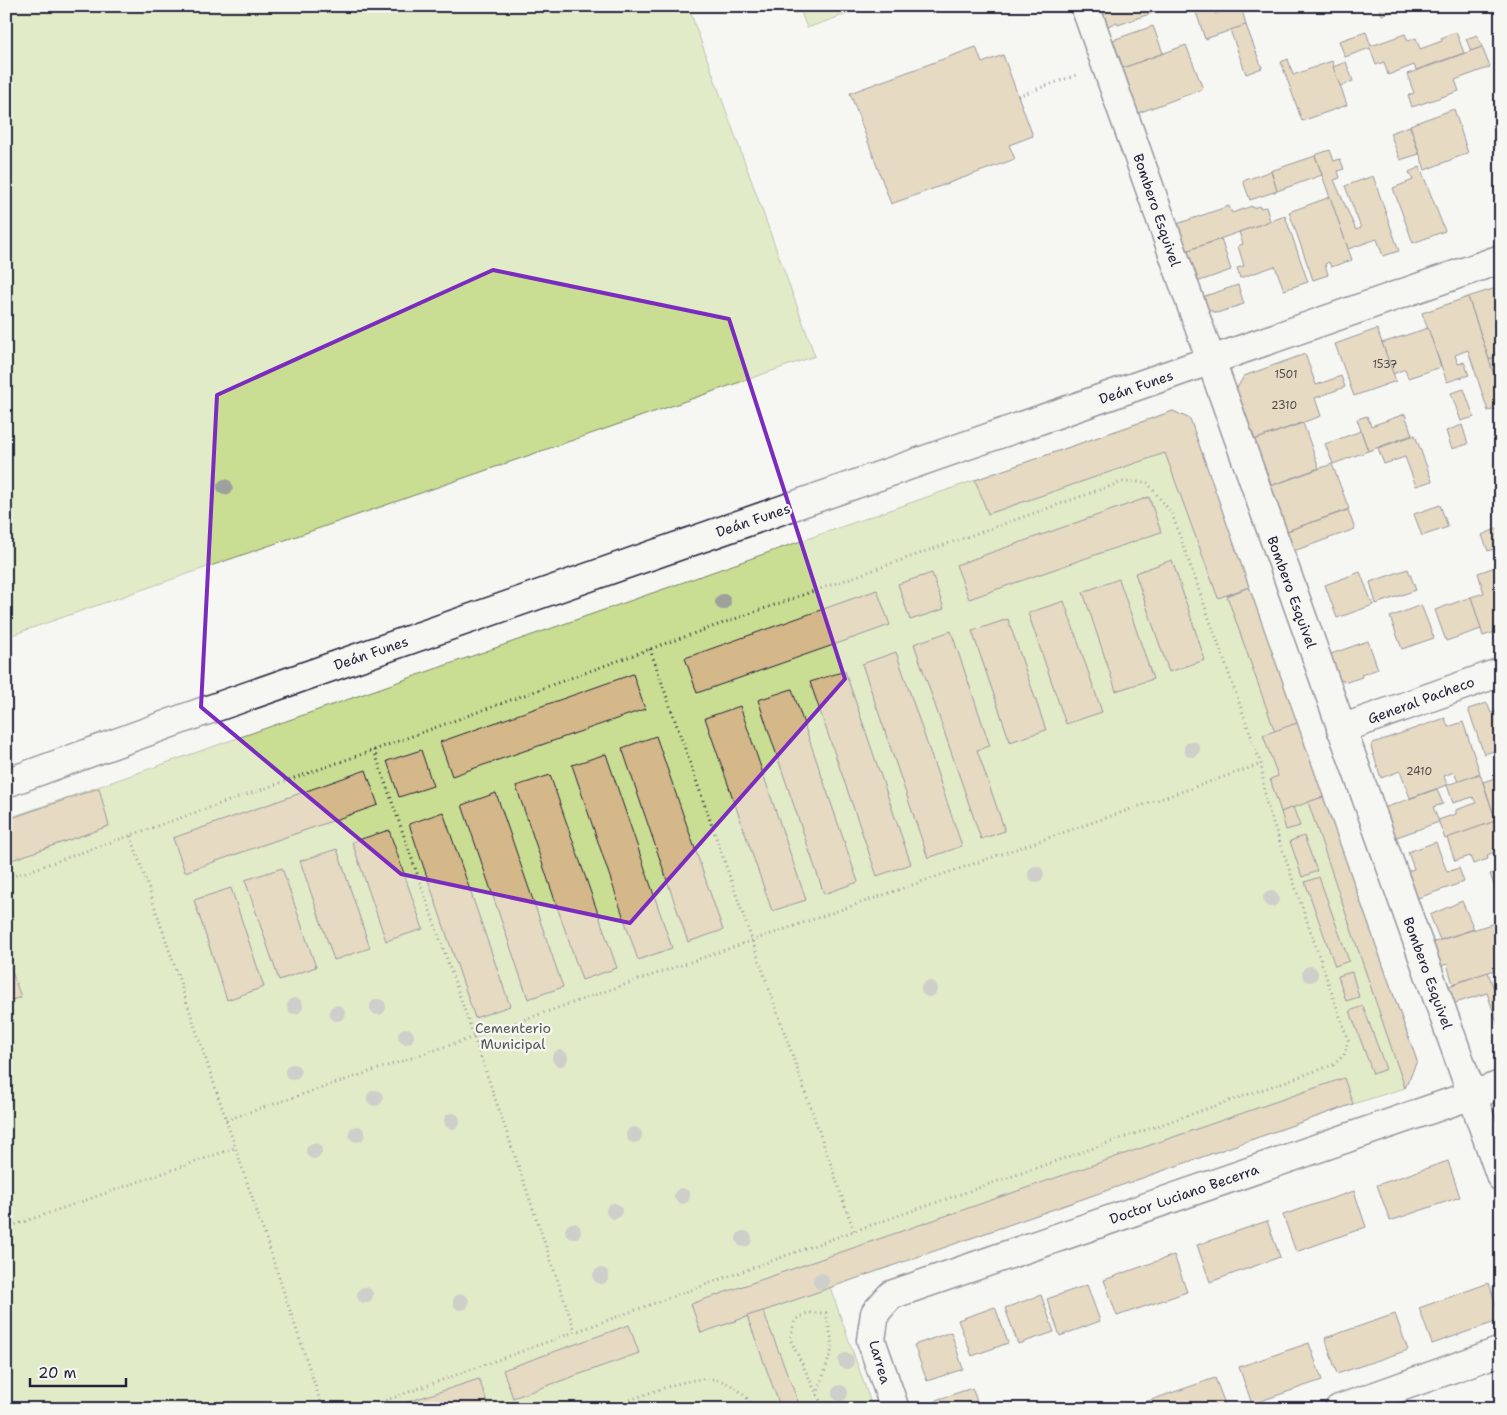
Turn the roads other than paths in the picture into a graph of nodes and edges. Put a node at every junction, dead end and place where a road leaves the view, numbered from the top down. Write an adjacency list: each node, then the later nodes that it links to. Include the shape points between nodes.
1 (1085, 6): 3 (street, Bombero Esquivel)
2 (1501, 259): 3 (street, Deán Funes)
3 (1210, 362): 5 (street, Bombero Esquivel); 6 (street, Deán Funes)
4 (1501, 672): 5 (street, General Pacheco)
5 (1341, 729): 8 (street, Bombero Esquivel)
6 (6, 783)
7 (1501, 1085): 8 (street, Doctor Luciano Becerra)
8 (1472, 1096): 9 (street, Bombero Esquivel); 10 (street, Doctor Luciano Becerra, via 892,1295)
9 (1501, 1177)
10 (875, 1313): 12 (street, Larrea, via 871,1340)
11 (1501, 1351): 13 (street)
12 (895, 1409)
13 (1339, 1409)

